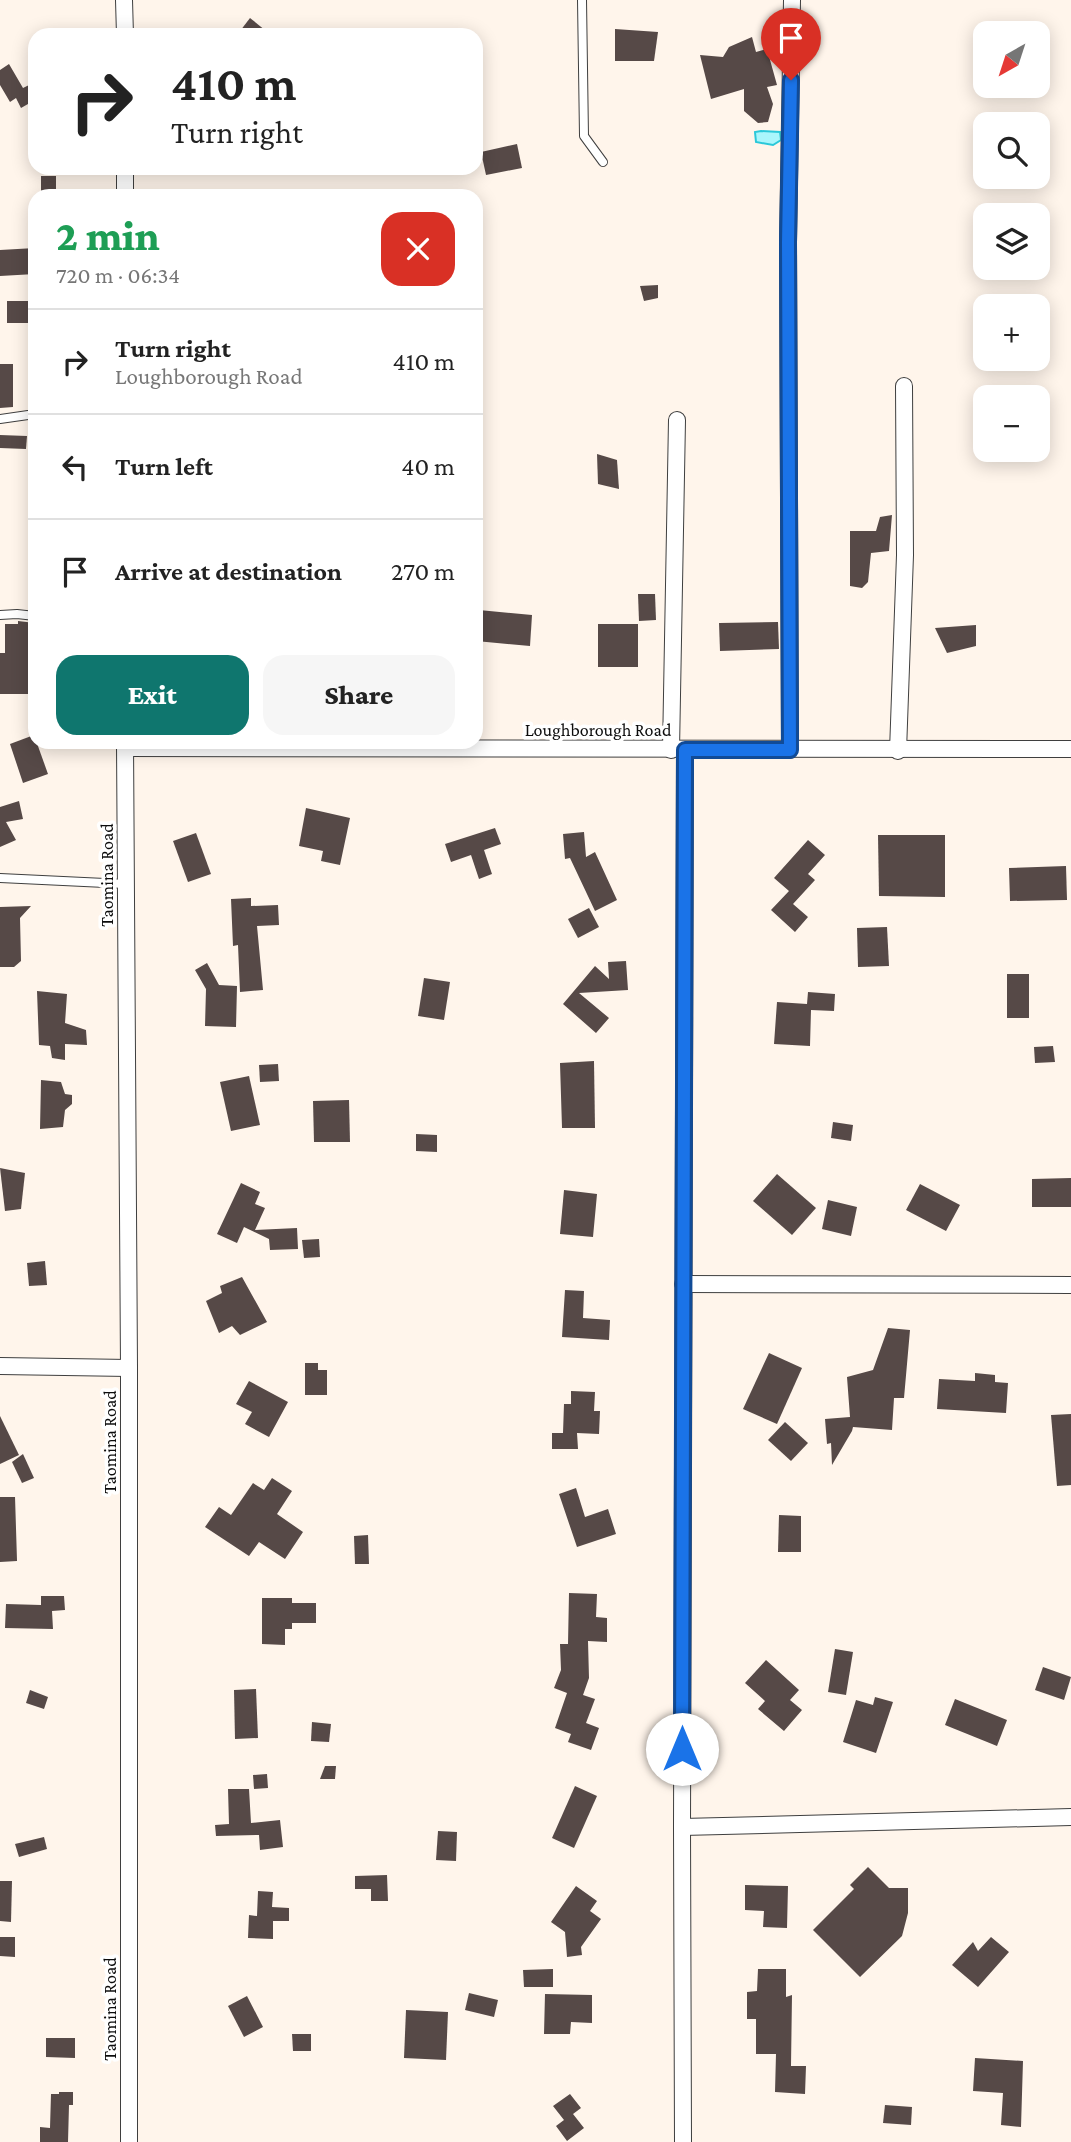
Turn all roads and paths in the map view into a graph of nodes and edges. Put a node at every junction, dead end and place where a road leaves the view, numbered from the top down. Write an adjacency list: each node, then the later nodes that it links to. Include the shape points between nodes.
1 (124, 0): 4 (street)
2 (582, 0): 5 (lane, via 584,136)
3 (792, 0): 16 (street)
4 (125, 28)
5 (603, 162)
6 (904, 386): 17 (street, via 905,555)
7 (28, 415): 8 (lane)
8 (0, 419)
9 (677, 420): 15 (street)
10 (0, 615): 11 (lane)
11 (28, 615)
12 (483, 748): 15 (street, Loughborough Road)
13 (125, 749): 19 (street, Taomina Road)
14 (1071, 749): 17 (street, Loughborough Road)
15 (678, 750): 16 (street, Loughborough Road); 20 (street)
16 (790, 750): 17 (street, Loughborough Road)
17 (898, 751)
18 (0, 878): 19 (lane)
19 (126, 884): 23 (street, Taomina Road)
20 (683, 1284): 21 (street); 25 (street)
21 (1071, 1285)
22 (0, 1366): 23 (street)
23 (129, 1368): 26 (street, Taomina Road)
24 (1071, 1817): 25 (street)
25 (682, 1827): 27 (street)
26 (129, 2142)
27 (683, 2142)

